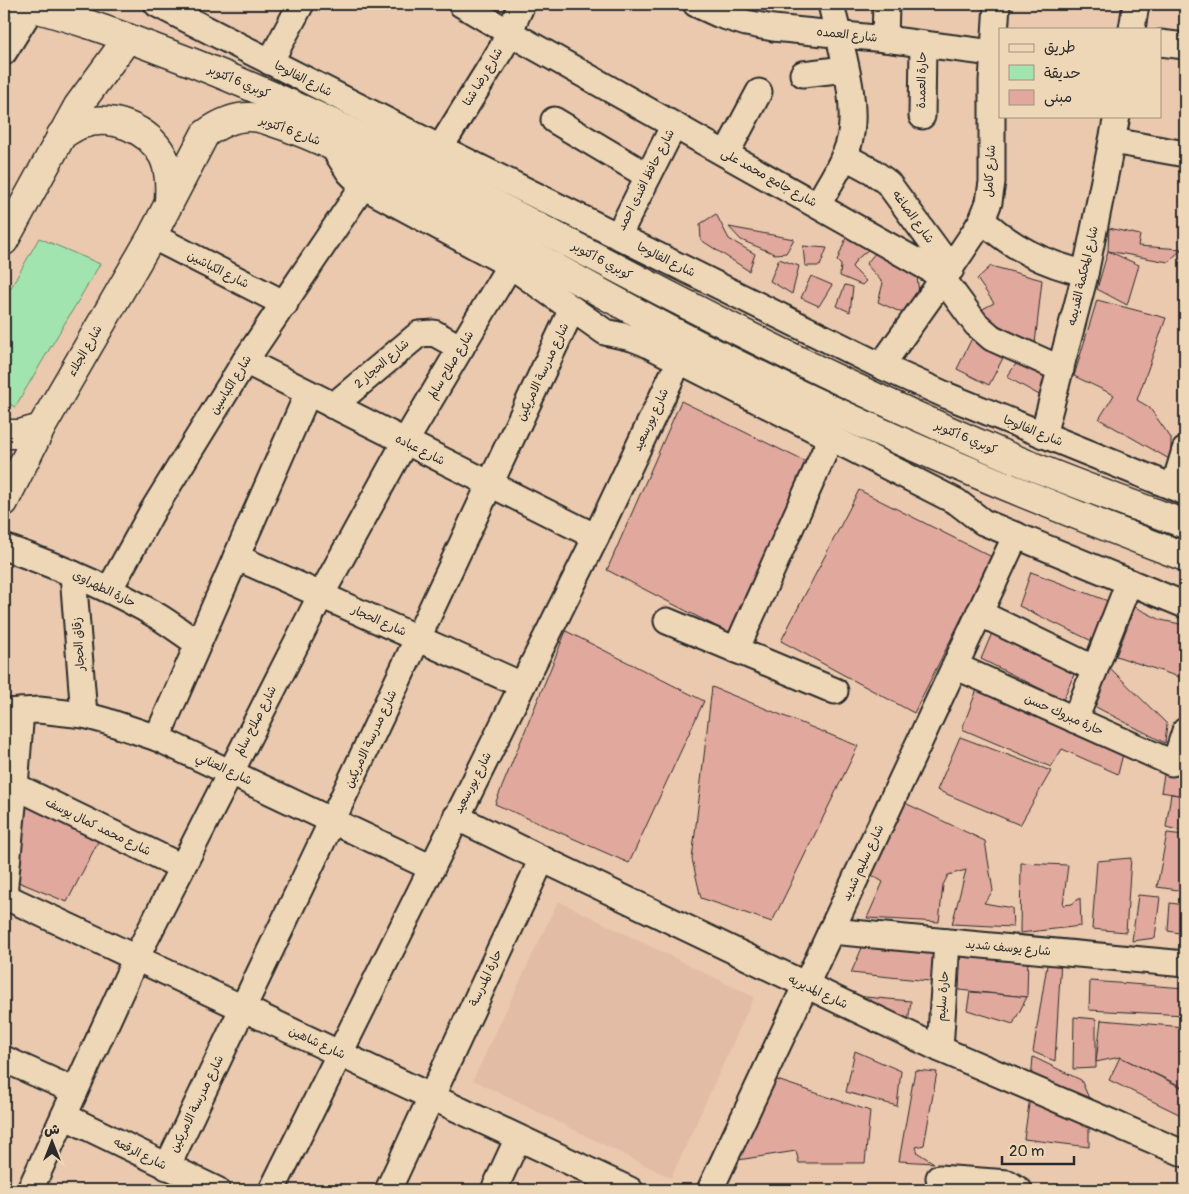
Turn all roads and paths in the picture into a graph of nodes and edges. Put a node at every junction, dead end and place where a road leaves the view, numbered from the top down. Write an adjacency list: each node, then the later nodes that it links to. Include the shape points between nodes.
1 (157, 4): 22 (street, شارع الفالوجا)
2 (301, 4): 22 (street)
3 (461, 4): 13 (street, شارع جامع محمد على)
4 (522, 4): 13 (street, شارع رضا شتا)
5 (696, 4): 14 (street, شارع العمده, via 746,23)
6 (830, 4): 14 (street)
7 (886, 4): 16 (street)
8 (997, 4): 21 (street, شارع كامل)
9 (1136, 4): 12 (street)
10 (25, 5): 11 (highway, كوبري 6 أكتوبر); 20 (street)
11 (77, 11): 15 (highway, كوبري 6 أكتوبر)
12 (1132, 28)
13 (510, 33): 29 (street, شارع جامع محمد على); 33 (street, شارع رضا شتا)
14 (837, 34): 16 (street, شارع العمده); 23 (street)
15 (128, 38): 30 (highway); 39 (highway, كوبري 6 أكتوبر, via 269,95 383,147)
16 (885, 39): 18 (street, شارع العمده)
17 (1162, 43): 19 (street)
18 (922, 44): 21 (street, شارع العمده); 26 (street, حارة العمدة)
19 (1185, 46)
20 (4, 52)
21 (997, 54): 42 (street, شارع كامل, via 992,99 992,182)
22 (270, 62): 33 (street, شارع الفالوجا)
23 (846, 69): 24 (street); 36 (street, via 852,108)
24 (803, 74)
25 (759, 92): 34 (street)
26 (922, 116)
27 (1117, 118): 31 (street, شارع المحكمة القديمه)
28 (554, 120): 37 (street)
29 (674, 125): 34 (street, شارع جامع محمد على); 37 (street, شارع حافظ افندى احمد)
30 (61, 135): 40 (highway, via 82,124 105,120 128,125 148,138 163,156 170,178); 45 (highway)
31 (1112, 141): 35 (street); 47 (street, شارع المحكمة القديمه)
32 (333, 147): 38 (street, via 349,172); 39 (highway, شارع 6 أكتوبر, via 376,168); 40 (highway, شارع 6 أكتوبر, via 263,118 232,119 205,134)
33 (440, 148): 44 (street, شارع الفالوجا)
34 (726, 154): 41 (street, شارع جامع محمد على)
35 (1185, 154)
36 (844, 156): 41 (street); 48 (street, شارع الصاغه, via 888,183)
37 (648, 176): 44 (street, شارع حافظ افندى احمد)
38 (363, 186): 46 (street); 49 (street, شارع الكباسين)
39 (448, 194): 69 (highway, كوبري 6 أكتوبر, via 837,380 1014,458); 74 (highway, كوبري 6 أكتوبر, via 638,314 745,369 955,466)
40 (169, 202): 43 (highway, شارع الجلاء)
41 (818, 205): 48 (street, شارع جامع محمد على, via 915,260)
42 (982, 220): 47 (street, via 1029,254); 48 (street, شارع كامل)
43 (152, 236): 49 (street, شارع الكباشين); 59 (highway, شارع الجلاء)
44 (618, 236): 54 (street, شارع الفالوجا)
45 (4, 240)
46 (510, 265): 50 (street); 52 (street, شارع صلاح سالم)
47 (1085, 273): 55 (street, شارع المحكمة القديمه)
48 (947, 274): 54 (street, شارع كامل); 55 (street, شارع جامع محمد على, via 976,324 992,338)
49 (284, 304): 53 (street, شارع الكباسين)
50 (572, 309): 51 (street); 65 (street, شارع مدرسة الامريكين)
51 (605, 332): 56 (street, via 627,352); 68 (street, via 645,343 957,502)
52 (461, 348): 58 (street, شارع الحجار 2, via 434,333 419,334); 62 (street, شارع صلاح سالم)
53 (245, 361): 57 (street, شارع عباده); 77 (street, شارع الكباسين, via 153,510)
54 (881, 366): 61 (street, شارع الفالوجا)
55 (1061, 369): 61 (street, شارع المحكمة القديمه)
56 (672, 376): 64 (street); 71 (street, شارع بورسعيد)
57 (308, 393): 58 (street, شارع عباده); 73 (street)
58 (333, 406): 62 (street, شارع عباده)
59 (41, 428): 60 (highway, via 20,434); 67 (highway, شارع الجلاء)
60 (4, 434)
61 (1043, 435): 66 (street, شارع الفالوجا)
62 (405, 442): 65 (street, شارع عباده); 78 (street, شارع صلاح سالم)
63 (1185, 450): 66 (street)
64 (824, 453): 68 (street, via 952,517); 84 (street)
65 (490, 484): 71 (street, شارع عباده); 82 (street, شارع مدرسة الامريكين)
66 (1179, 490)
67 (4, 502)
68 (983, 522): 70 (street)
69 (1185, 524)
70 (1016, 535): 76 (street); 80 (street, شارع سليم شديد)
71 (596, 538): 87 (street, شارع بورسعيد)
72 (4, 548): 75 (street, حارة الطهراوى)
73 (236, 557): 78 (street, شارع الحجار); 83 (street)
74 (1185, 557)
75 (73, 574): 77 (street, حارة الطهراوى); 90 (street, زقاق الحجار)
76 (1129, 582): 79 (street); 86 (street)
77 (109, 590): 83 (street, حارة الطهراوى, via 159,617)
78 (321, 595): 82 (street, شارع الحجار); 94 (street, شارع صلاح سالم)
79 (1185, 605)
80 (979, 613): 85 (street, شارع سليم شديد); 86 (street)
81 (667, 621): 84 (street)
82 (418, 639): 87 (street, شارع الحجار); 97 (street, شارع مدرسة الامريكين)
83 (197, 644): 93 (street)
84 (736, 650): 88 (street)
85 (954, 666): 91 (street, حارة مبروك حسن); 102 (street, شارع سليم شديد)
86 (1095, 669): 91 (street)
87 (522, 685): 96 (street, شارع بورسعيد)
88 (835, 691)
89 (12, 712): 90 (street, شارع العناني, via 39,710); 95 (street)
90 (84, 715): 93 (street, شارع العناني)
91 (1075, 720): 92 (street, حارة مبروك حسن, via 1174,763)
92 (1185, 730)
93 (157, 738): 94 (street, شارع العناني)
94 (230, 771): 97 (street, شارع العناني); 99 (street, شارع صلاح سالم)
95 (15, 786): 99 (street, شارع محمد كمال يوسف); 101 (street)
96 (456, 816): 98 (street, شارع المديريه); 100 (street, شارع بورسعيد)
97 (332, 820): 100 (street, شارع العناني); 107 (street, شارع مدرسة الامريكين)
98 (542, 860): 106 (street, شارع المديريه); 112 (street, حارة المدرسة)
99 (182, 867): 104 (street, شارع صلاح سالم)
100 (432, 868): 109 (street, شارع بورسعيد)
101 (4, 895): 104 (street, شارع شاهين)
102 (831, 931): 103 (street, شارع يوسف شديد); 106 (street, شارع سليم شديد)
103 (947, 942): 105 (street, شارع يوسف شديد); 108 (street, حارة سليم)
104 (136, 958): 107 (street, شارع شاهين); 111 (street, شارع صلاح سالم)
105 (1185, 964)
106 (805, 986): 108 (street, شارع المديريه); 124 (street, شارع سليم شديد)
107 (244, 1008): 109 (street, شارع شاهين); 116 (street, شارع مدرسة الامريكين)
108 (940, 1049): 115 (street, شارع المديريه)
109 (339, 1053): 112 (street, شارع شاهين); 121 (street, شارع بورسعيد)
110 (4, 1059): 111 (street)
111 (75, 1091): 113 (street, شارع صلاح سالم)
112 (432, 1097): 114 (street, شارع شاهين); 122 (street, حارة المدرسة)
113 (64, 1116): 116 (street, شارع الرقعه); 119 (street, شارع صلاح سالم)
114 (518, 1138): 118 (street, شارع شاهين); 123 (street)
115 (1185, 1154)
116 (167, 1167): 120 (street, شارع الرقعه)
117 (939, 1178): 125 (street, via 1008,1183)
118 (622, 1188)
119 (30, 1190)
120 (217, 1190)
121 (272, 1190)
122 (388, 1190)
123 (494, 1190)
124 (710, 1190)
125 (1019, 1190)

